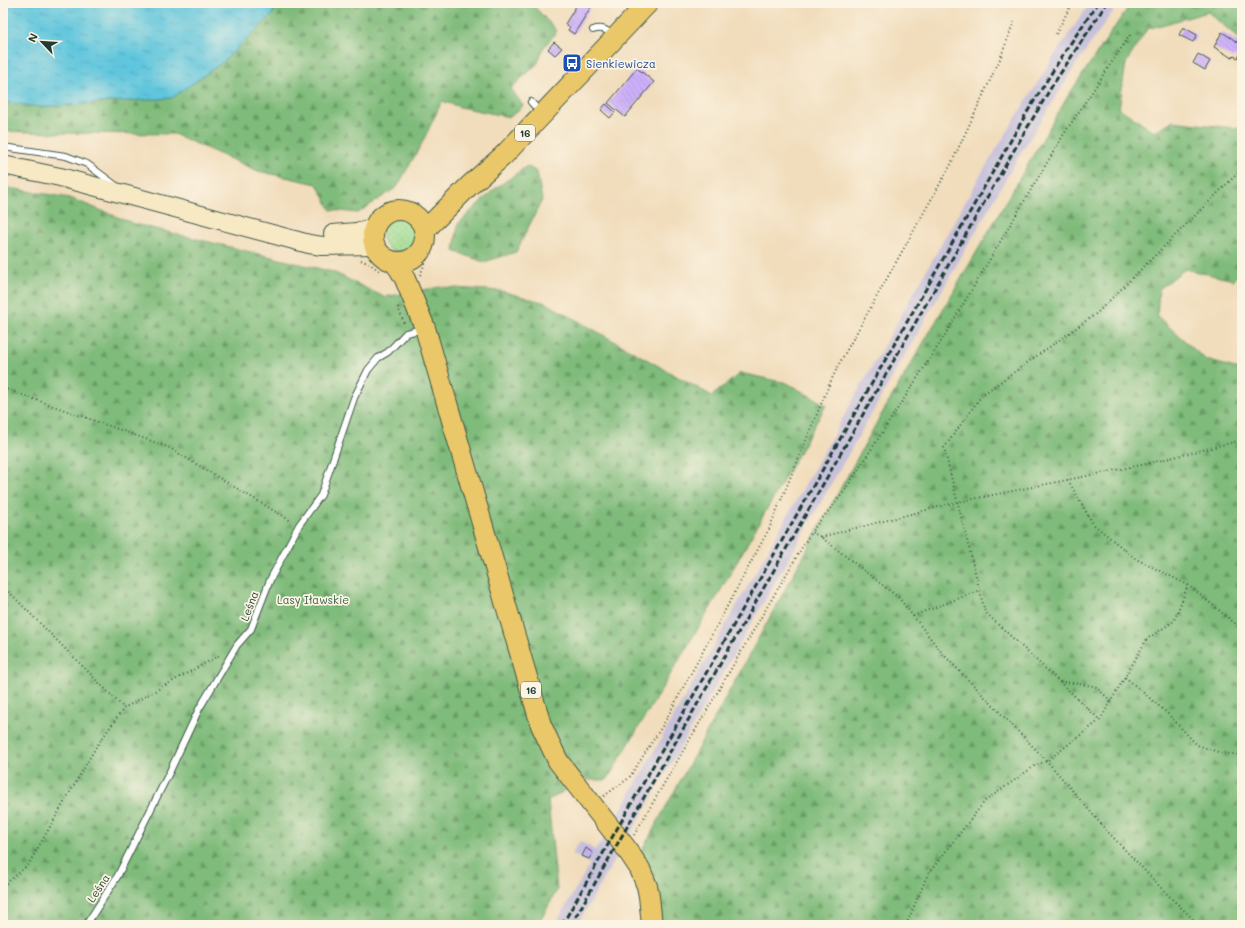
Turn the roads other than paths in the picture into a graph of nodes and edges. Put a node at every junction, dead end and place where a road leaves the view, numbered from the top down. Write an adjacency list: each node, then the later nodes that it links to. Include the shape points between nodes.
1 (648, 3): 3 (main road, 16)
2 (593, 30): 3 (lane, via 604,29)
3 (616, 38): 7 (main road, 16, via 537,109 504,155 469,186)
4 (3, 147): 6 (lane, via 66,156 87,164)
5 (3, 165): 6 (main road)
6 (128, 195): 8 (main road, via 309,244 322,246)
7 (420, 222): 8 (main road, via 406,211 386,213 379,219); 9 (main road, via 425,238 424,246 419,253)
8 (374, 237): 9 (main road, 16, via 378,252 383,258)
9 (397, 265): 10 (main road, 16)
10 (425, 328): 11 (lane, Leśna, via 406,333 368,370 354,398 321,495 299,525 270,580 251,629 237,645 199,709 117,877); 12 (main road, 16, via 541,725 558,761 640,869 647,886)
11 (86, 925)
12 (652, 925)

